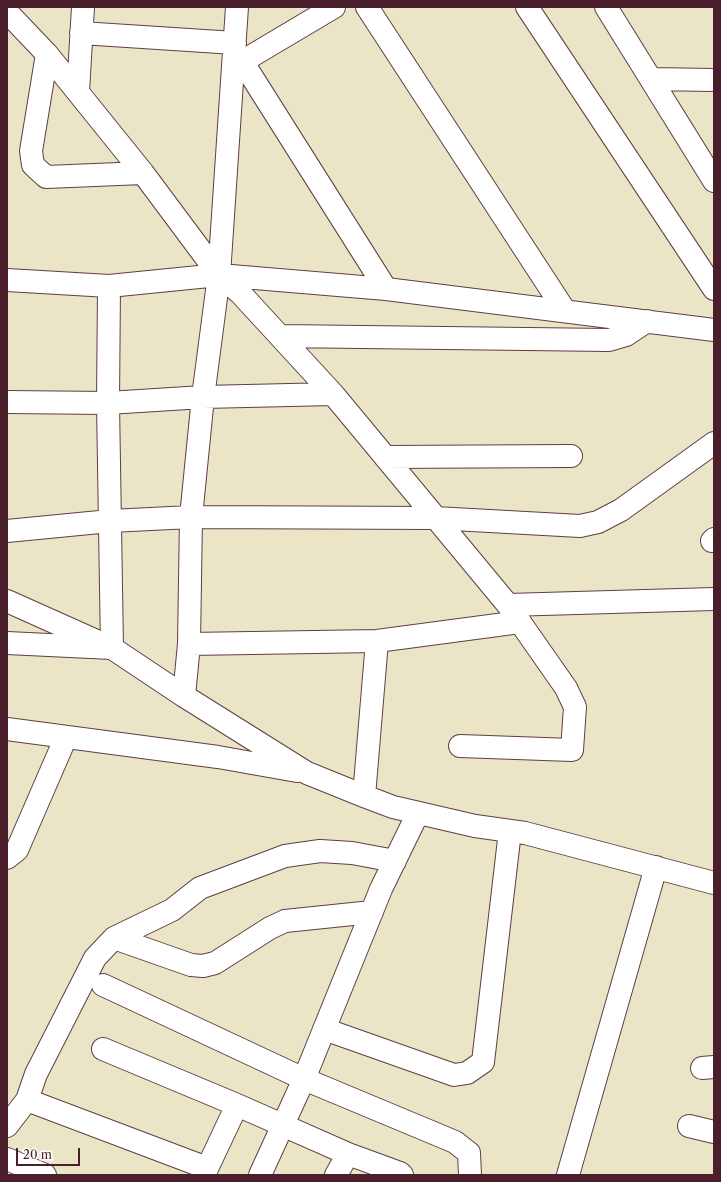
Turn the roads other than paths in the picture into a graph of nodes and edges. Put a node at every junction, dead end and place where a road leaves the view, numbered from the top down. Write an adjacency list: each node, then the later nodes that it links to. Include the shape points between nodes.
1 (83, 7): 8 (street)
2 (237, 7): 10 (street)
3 (334, 7): 10 (street)
4 (367, 7): 21 (street)
5 (527, 7): 20 (street)
6 (606, 7): 11 (street)
7 (7, 12): 9 (street)
8 (81, 33): 10 (street); 13 (street)
9 (47, 54): 13 (street); 14 (street, via 31,150 32,165 46,177)
10 (237, 57): 16 (street); 19 (street)
11 (651, 79): 12 (street); 15 (street)
12 (714, 80)
13 (78, 92): 14 (street)
14 (143, 173): 16 (street)
15 (714, 181)
16 (219, 275): 18 (street); 19 (street); 24 (street, via 241,294); 26 (street)
17 (7, 280): 18 (street)
18 (109, 286): 28 (street)
19 (386, 288): 21 (street)
20 (714, 289)
21 (565, 311): 22 (street)
22 (647, 321): 23 (street); 24 (street, via 626,335 609,340)
23 (714, 330)
24 (280, 336): 25 (street)
25 (333, 394): 26 (street); 31 (street)
26 (202, 397): 28 (street); 32 (street)
27 (7, 402): 28 (street)
28 (108, 403): 34 (street)
29 (714, 443): 33 (street, via 621,510 598,522 580,526)
30 (571, 456): 31 (street)
31 (385, 457): 33 (street)
32 (191, 518): 33 (street); 34 (street); 42 (street)
33 (435, 518): 38 (street)
34 (110, 521): 35 (street); 43 (street)
35 (7, 531)
36 (714, 598): 38 (street)
37 (7, 601): 43 (street)
38 (508, 605): 39 (street)
39 (520, 622): 40 (street); 47 (street, via 566,688 576,707 572,750)
40 (377, 642): 42 (street); 49 (street)
41 (7, 643): 43 (street)
42 (189, 644): 44 (street)
43 (112, 648): 44 (street)
44 (184, 696): 48 (street)
45 (7, 728): 46 (street)
46 (66, 737): 48 (street, via 218,757); 52 (street, via 17,850)
47 (460, 746)
48 (307, 773): 49 (street)
49 (364, 796): 50 (street, via 393,807)
50 (418, 812): 51 (street, via 475,826); 53 (street)
51 (510, 831): 54 (street); 59 (street, via 483,1062 467,1073 454,1075)
52 (7, 858)
53 (395, 860): 56 (street); 57 (street, via 320,851 285,856 200,888 172,910)
54 (656, 867): 55 (street); 76 (street)
55 (714, 883)
56 (372, 912): 57 (street, via 285,921 215,963 203,966 191,965); 59 (street)
57 (114, 938): 62 (street, via 95,958 36,1074)
58 (103, 985): 61 (street)
59 (324, 1029): 61 (street)
60 (103, 1049): 63 (street)
61 (304, 1078): 64 (street); 75 (street, via 455,1142 470,1153)
62 (27, 1100): 65 (street); 70 (street)
63 (236, 1105): 64 (street); 70 (street)
64 (283, 1125): 68 (street); 72 (street)
65 (7, 1126)
66 (689, 1126): 67 (street)
67 (714, 1132)
68 (348, 1154): 73 (street); 74 (street)
69 (7, 1159): 71 (street)
70 (206, 1171)
71 (45, 1175)
72 (260, 1175)
73 (336, 1175)
74 (402, 1175)
75 (470, 1175)
76 (568, 1175)

